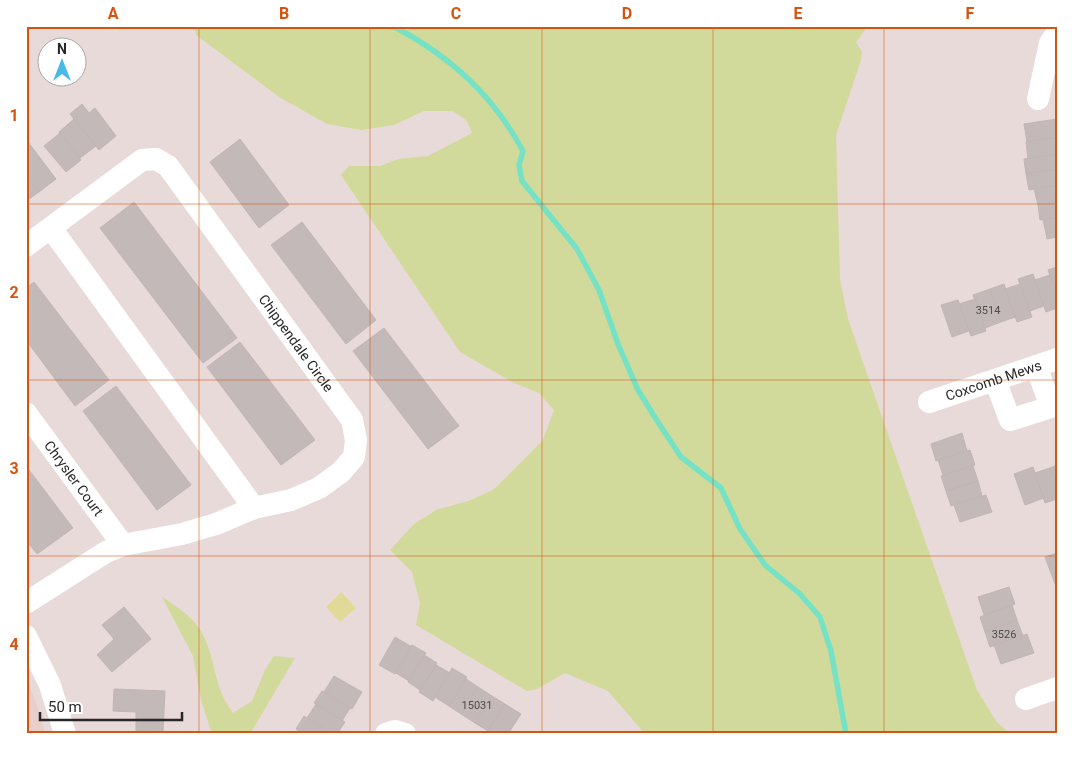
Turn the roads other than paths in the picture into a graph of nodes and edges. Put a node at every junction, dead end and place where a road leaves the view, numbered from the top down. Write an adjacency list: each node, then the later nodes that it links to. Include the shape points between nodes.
1 (1057, 33): 2 (street, via 1050,43)
2 (1038, 99)
3 (51, 228): 4 (street); 9 (street); 9 (street, Chippendale Circle, via 142,160 156,159 168,166 352,420 356,440 354,457 341,472 319,488 291,500)
4 (26, 246)
5 (1046, 363): 6 (street, Coxcomb Mews); 6 (street, via 1051,407 1010,420)
6 (995, 380): 7 (street, Coxcomb Mews)
7 (930, 402)
8 (26, 413): 10 (street, Chrysler Court)
9 (254, 508): 10 (street, Chippendale Circle, via 182,534)
10 (123, 545): 11 (street, Chippendale Circle, via 106,552)
11 (26, 602)
12 (26, 636): 15 (street, via 50,686)
13 (1057, 688): 14 (street)
14 (1026, 699)
15 (65, 734)
16 (386, 734): 17 (street, via 395,731)
17 (405, 734)

